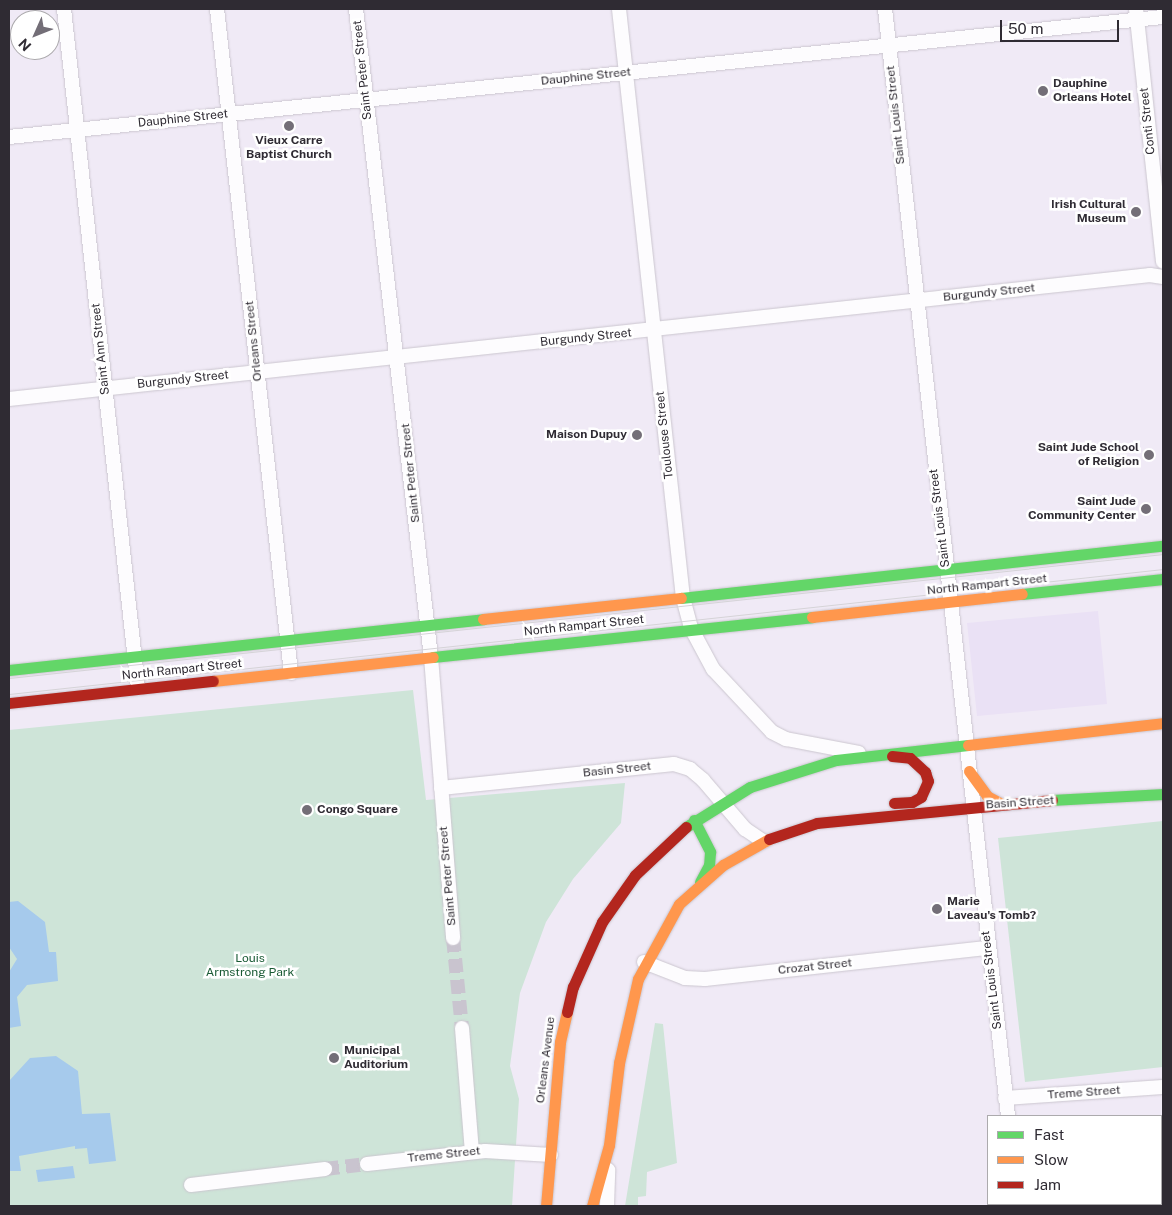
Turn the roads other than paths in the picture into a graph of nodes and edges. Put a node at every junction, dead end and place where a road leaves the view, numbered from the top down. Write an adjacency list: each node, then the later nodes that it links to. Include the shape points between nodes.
1 (64, 9): 12 (street, Saint Ann Street)
2 (217, 9): 11 (street, Orleans Street)
3 (356, 9): 10 (street, Saint Peter Street)
4 (619, 9): 9 (street, Toulouse Street)
5 (885, 9): 8 (street, Saint Louis Street)
6 (1136, 14): 7 (street, Dauphine Street); 8 (street, Dauphine Street); 14 (street, Conti Street)
7 (1163, 16)
8 (888, 45): 9 (street, Dauphine Street); 16 (street, Saint Louis Street)
9 (626, 73): 10 (street, Dauphine Street); 17 (street, Toulouse Street)
10 (366, 100): 11 (street, Dauphine Street); 18 (street, Saint Peter Street)
11 (228, 114): 12 (street, Dauphine Street); 19 (street, Orleans Street)
12 (77, 130): 13 (street, Dauphine Street); 20 (street, Saint Ann Street)
13 (9, 137)
14 (1163, 262)
15 (1163, 277): 16 (street, Burgundy Street, via 1150,275)
16 (917, 302): 17 (street, Burgundy Street); 23 (street, Saint Louis Street)
17 (654, 331): 18 (street, Burgundy Street); 25 (street, Toulouse Street)
18 (398, 357): 19 (street, Burgundy Street); 27 (street, Saint Peter Street)
19 (257, 372): 20 (street, Burgundy Street); 29 (street, Orleans Street)
20 (105, 389): 21 (street, Burgundy Street); 30 (street, Saint Ann Street)
21 (9, 399)
22 (1163, 546): 23 (main road, North Rampart Street)
23 (946, 570): 25 (main road, North Rampart Street); 26 (street, Saint Louis Street)
24 (1163, 579): 26 (main road, North Rampart Street)
25 (683, 598): 27 (main road, North Rampart Street); 28 (street, Toulouse Street)
26 (949, 603): 28 (main road, North Rampart Street); 37 (street, Saint Louis Street)
27 (428, 625): 29 (main road, North Rampart Street); 31 (street, Saint Peter Street)
28 (691, 628): 31 (main road, North Rampart Street); 38 (street, Toulouse Street, via 713,669 772,732 786,740)
29 (287, 640): 30 (main road, North Rampart Street); 33 (street, Orleans Street)
30 (135, 657): 32 (main road, North Rampart Street); 34 (street, Saint Ann Street)
31 (431, 657): 33 (main road, North Rampart Street); 40 (street, Saint Peter Street)
32 (9, 670)
33 (291, 673): 34 (main road, North Rampart Street)
34 (138, 688): 35 (main road, North Rampart Street)
35 (9, 703)
36 (1163, 723): 37 (main road)
37 (967, 744): 38 (main road); 39 (street, Saint Louis Street)
38 (869, 754): 42 (main road, Orleans Avenue, via 785,774); 44 (main road, via 910,758 925,772 928,781 921,797 912,802)
39 (969, 771): 43 (main road, via 987,796); 45 (street, Saint Louis Street)
40 (441, 788): 42 (street, Basin Street, via 674,764 690,769); 51 (street, Saint Peter Street)
41 (1163, 794): 43 (main road, Basin Street)
42 (722, 802): 47 (main road, Orleans Avenue); 49 (street, Basin Street, via 745,829)
43 (1000, 803): 45 (main road, Basin Street)
44 (877, 804)
45 (972, 806): 48 (main road, Basin Street, via 817,823); 52 (street, Saint Louis Street)
46 (851, 807): 48 (main road, via 825,815)
47 (694, 820): 50 (main road, via 710,852 709,865); 60 (main road, Orleans Avenue, via 658,850 635,875 602,922 588,950 573,987 560,1042)
48 (801, 828): 49 (main road)
49 (762, 841): 50 (main road, via 744,850)
50 (699, 884): 53 (main road, via 667,920)
51 (454, 938)
52 (988, 948): 53 (street, Crozat Street, via 705,979 685,978); 56 (street, Saint Louis Street)
53 (644, 962): 58 (main road, via 630,1002)
54 (462, 1028): 59 (street)
55 (1163, 1087): 56 (street, Treme Street)
56 (1006, 1098): 57 (street, Saint Louis Street)
57 (1008, 1115)
58 (609, 1145): 65 (main road); 66 (street)
59 (472, 1152): 60 (street, Treme Street); 61 (street, Treme Street)
60 (551, 1155): 64 (main road, Orleans Avenue)
61 (368, 1164)
62 (325, 1169): 63 (street)
63 (191, 1185)
64 (546, 1206)
65 (592, 1206)
66 (607, 1206)

